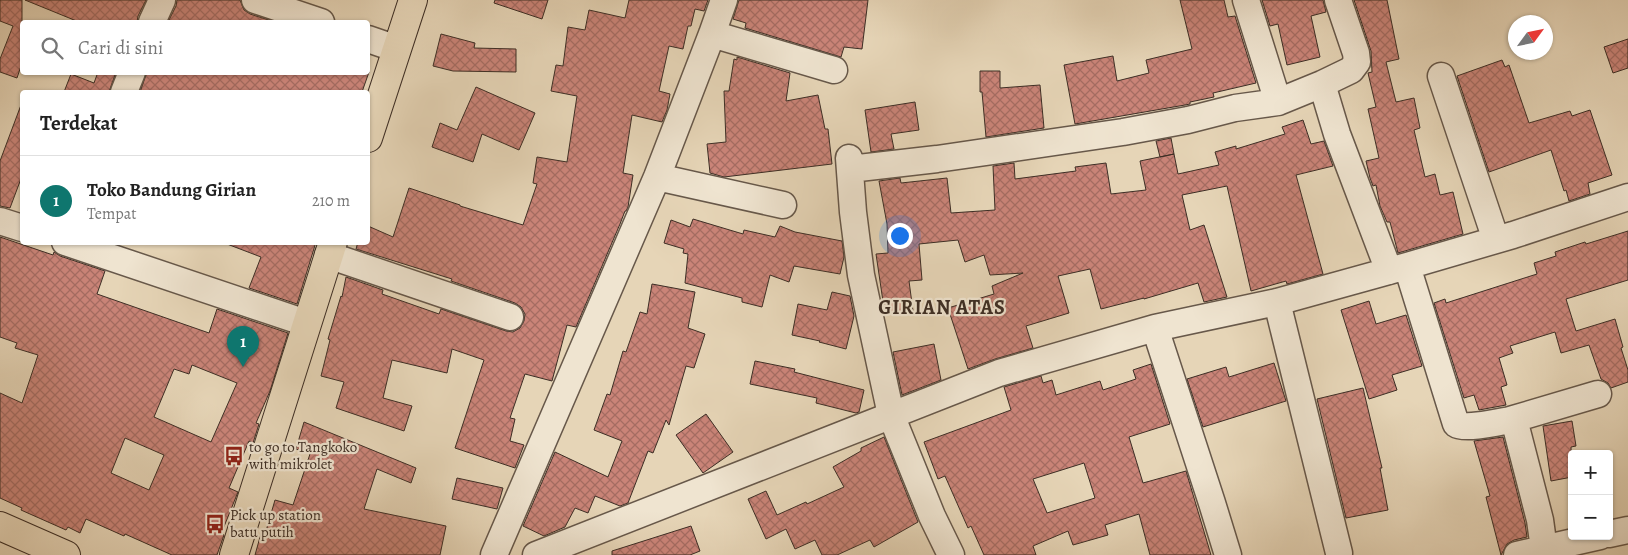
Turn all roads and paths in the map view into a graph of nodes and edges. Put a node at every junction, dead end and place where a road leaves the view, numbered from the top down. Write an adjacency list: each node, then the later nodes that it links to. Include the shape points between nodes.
1 (162, 0): 7 (street)
2 (255, 0): 8 (street)
3 (413, 0): 11 (highway)
4 (724, 0): 9 (street)
5 (1246, 0): 17 (street)
6 (1338, 0): 15 (street, via 1357,62 1351,70)
7 (153, 20)
8 (315, 20)
9 (712, 34): 12 (street); 19 (street)
10 (370, 40): 11 (street)
11 (397, 49): 18 (highway)
12 (834, 70)
13 (131, 75): 16 (street)
14 (1441, 76): 24 (street)
15 (1322, 84): 17 (street); 27 (street, via 1337,134)
16 (125, 90)
17 (1278, 102): 33 (street, via 1123,132 937,159 850,163 861,275)
18 (370, 132)
19 (657, 177): 21 (street); 43 (street)
20 (1628, 198): 24 (street)
21 (783, 205)
22 (0, 221): 23 (street)
23 (20, 227)
24 (1496, 240): 27 (street)
25 (74, 245): 30 (street)
26 (330, 249): 29 (street); 30 (highway)
27 (1398, 268): 28 (street); 34 (street, via 1456,424 1464,427)
28 (1277, 302): 31 (street); 40 (street)
29 (510, 317)
30 (306, 323): 42 (highway)
31 (1155, 328): 33 (street, via 999,373); 46 (street)
32 (1598, 394): 34 (street)
33 (891, 416): 44 (street); 45 (street)
34 (1510, 420): 39 (street, via 1516,427 1540,520)
35 (0, 526): 41 (highway)
36 (1628, 530): 37 (street)
37 (1613, 533)
38 (1583, 540): 39 (street)
39 (1544, 549): 47 (street)
40 (1339, 553)
41 (65, 555)
42 (234, 555)
43 (494, 555)
44 (536, 555)
45 (951, 555)
46 (1228, 555)
47 (1517, 555)

